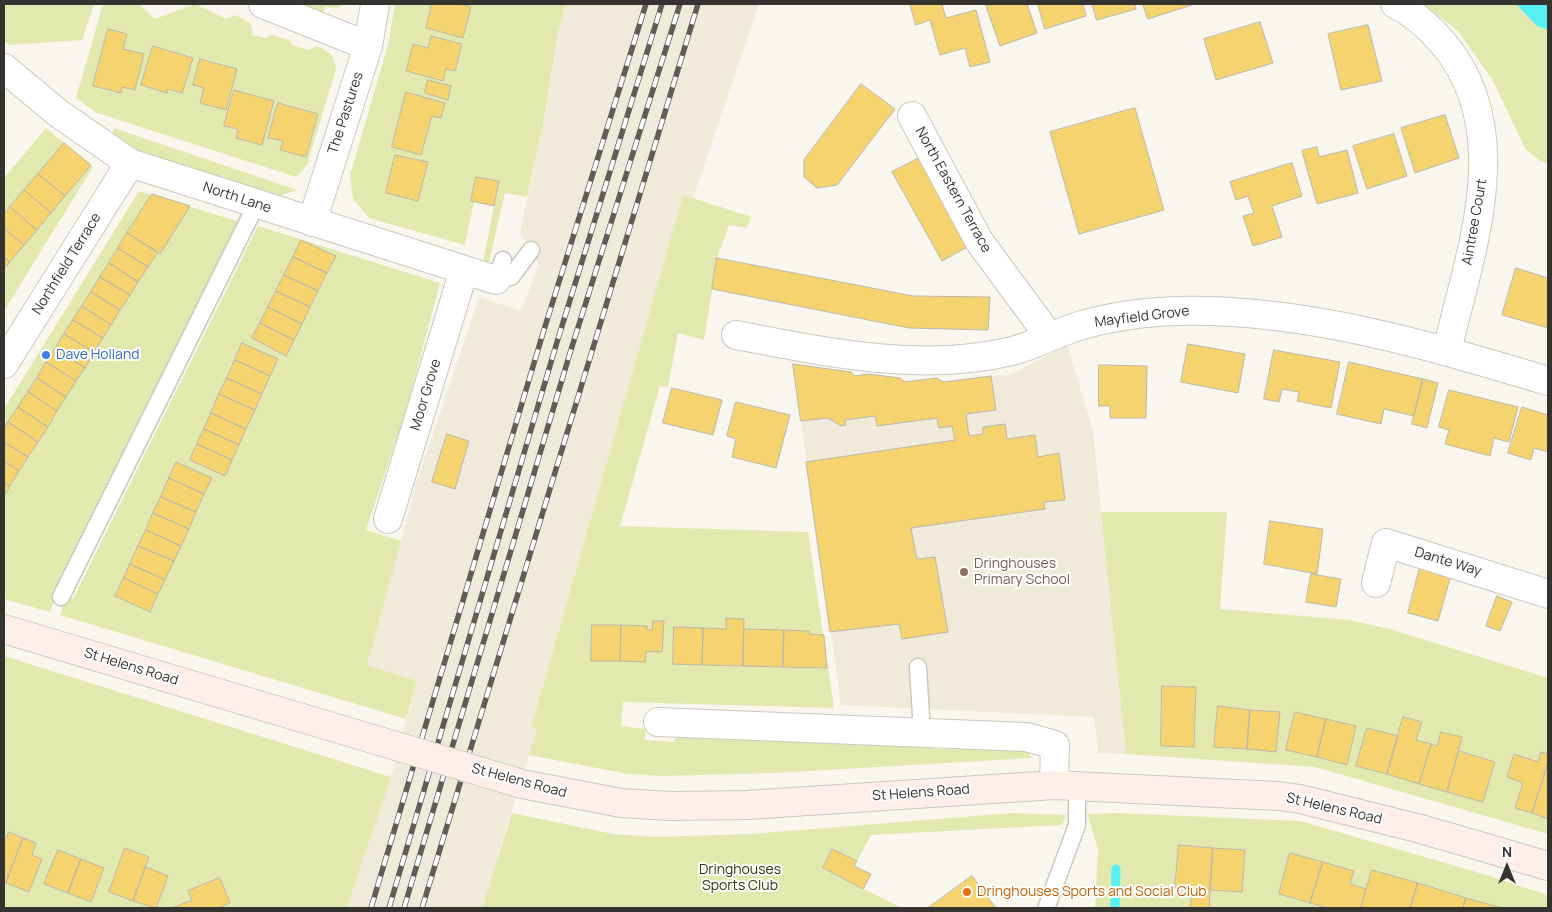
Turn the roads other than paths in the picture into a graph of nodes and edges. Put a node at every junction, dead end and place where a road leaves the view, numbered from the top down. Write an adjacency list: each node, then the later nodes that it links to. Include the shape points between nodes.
1 (263, 4): 4 (street)
2 (375, 4): 4 (street, The Pastures)
3 (1395, 4): 15 (street, Aintree Court, via 1433,32 1454,56 1469,85 1481,127 1485,157 1483,191)
4 (368, 46): 9 (street, The Pastures)
5 (4, 68): 7 (street, North Lane, via 58,113)
6 (912, 116): 14 (street, North Eastern Terrace, via 979,241)
7 (130, 163): 8 (street, North Lane); 16 (street, Northfield Terrace)
8 (256, 204): 9 (street, North Lane); 21 (lane)
9 (312, 222): 11 (street, North Lane)
10 (531, 250): 12 (lane, via 511,277)
11 (464, 270): 12 (street, North Lane); 18 (street, Moor Grove)
12 (499, 270)
13 (736, 335): 14 (street, Mayfield Grove, via 889,359 926,360 1013,351)
14 (1049, 336): 15 (street, Mayfield Grove, via 1112,319 1175,311 1223,311 1284,317)
15 (1447, 351): 17 (street, Mayfield Grove)
16 (4, 364)
17 (1548, 381)
18 (388, 519)
19 (1376, 583): 20 (street, Dante Way, via 1386,543)
20 (1548, 594)
21 (61, 597)
22 (4, 629): 26 (street, St Helens Road, bridge, via 522,784 621,803 747,805)
23 (918, 667): 25 (lane)
24 (658, 722): 25 (street)
25 (922, 732): 26 (street, via 1026,737 1055,744)
26 (1065, 785): 27 (street, St Helens Road, via 1300,798); 28 (lane, via 1077,825)
27 (1548, 866)
28 (1048, 906)

